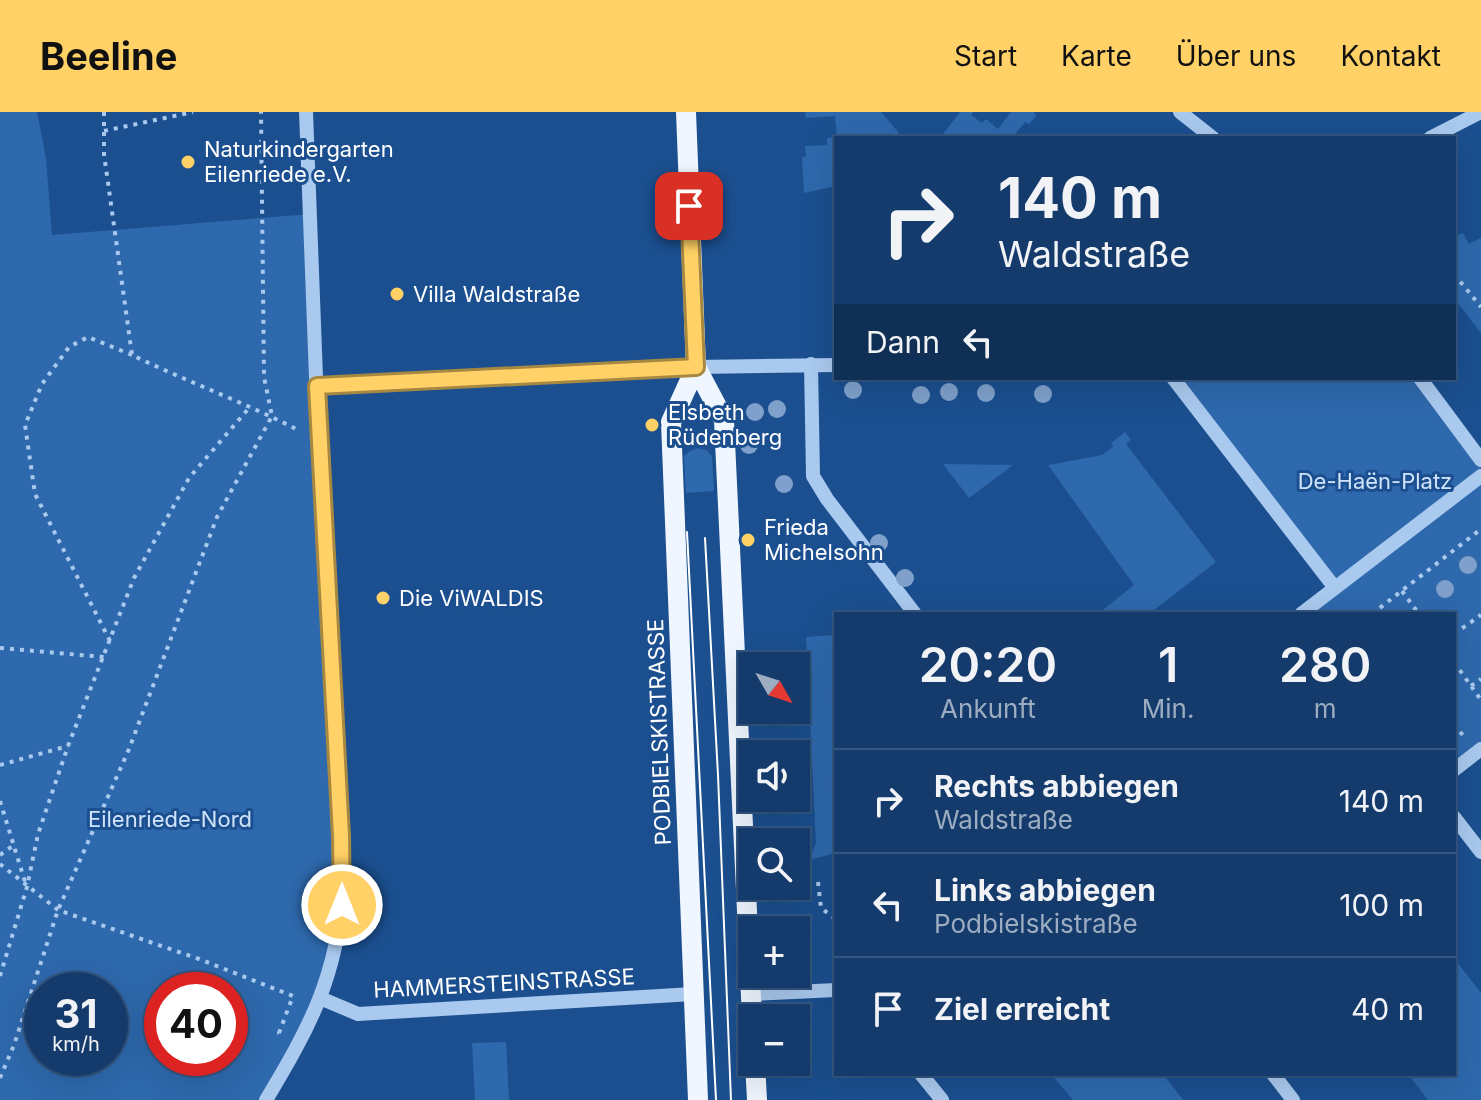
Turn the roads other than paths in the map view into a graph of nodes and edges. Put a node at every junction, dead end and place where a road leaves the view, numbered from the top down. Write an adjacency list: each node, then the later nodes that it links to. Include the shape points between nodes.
1 (306, 112): 12 (street)
2 (686, 112): 9 (main road, PODBIELSKISTRASSE)
3 (1180, 112): 5 (street)
4 (1481, 112): 6 (street)
5 (1210, 136)
6 (1434, 136)
7 (811, 364): 8 (street); 9 (street); 16 (street, via 813,476)
8 (834, 365)
9 (696, 367): 12 (street); 23 (main road, PODBIELSKISTRASSE, via 671,422); 24 (main road, PODBIELSKISTRASSE, via 724,420)
10 (1175, 380): 15 (street)
11 (1421, 380): 13 (street)
12 (317, 386): 25 (street, via 343,887 335,956)
13 (1481, 460)
14 (1481, 476): 15 (street)
15 (1335, 588): 17 (street)
16 (913, 612)
17 (1304, 612)
18 (1481, 749): 19 (street)
19 (1456, 768)
20 (1456, 820): 21 (street)
21 (1481, 852)
22 (834, 990): 24 (street)
23 (693, 994): 25 (street, HAMMERSTEINSTRASSE, via 358,1014); 31 (main road, PODBIELSKISTRASSE)
24 (751, 994): 26 (main road, PODBIELSKISTRASSE)
25 (320, 998): 30 (street)
26 (751, 1004)
27 (756, 1076): 32 (main road)
28 (923, 1076): 33 (street)
29 (1275, 1076): 34 (street)
30 (266, 1100)
31 (698, 1100)
32 (757, 1100)
33 (942, 1100)
34 (1293, 1100)

